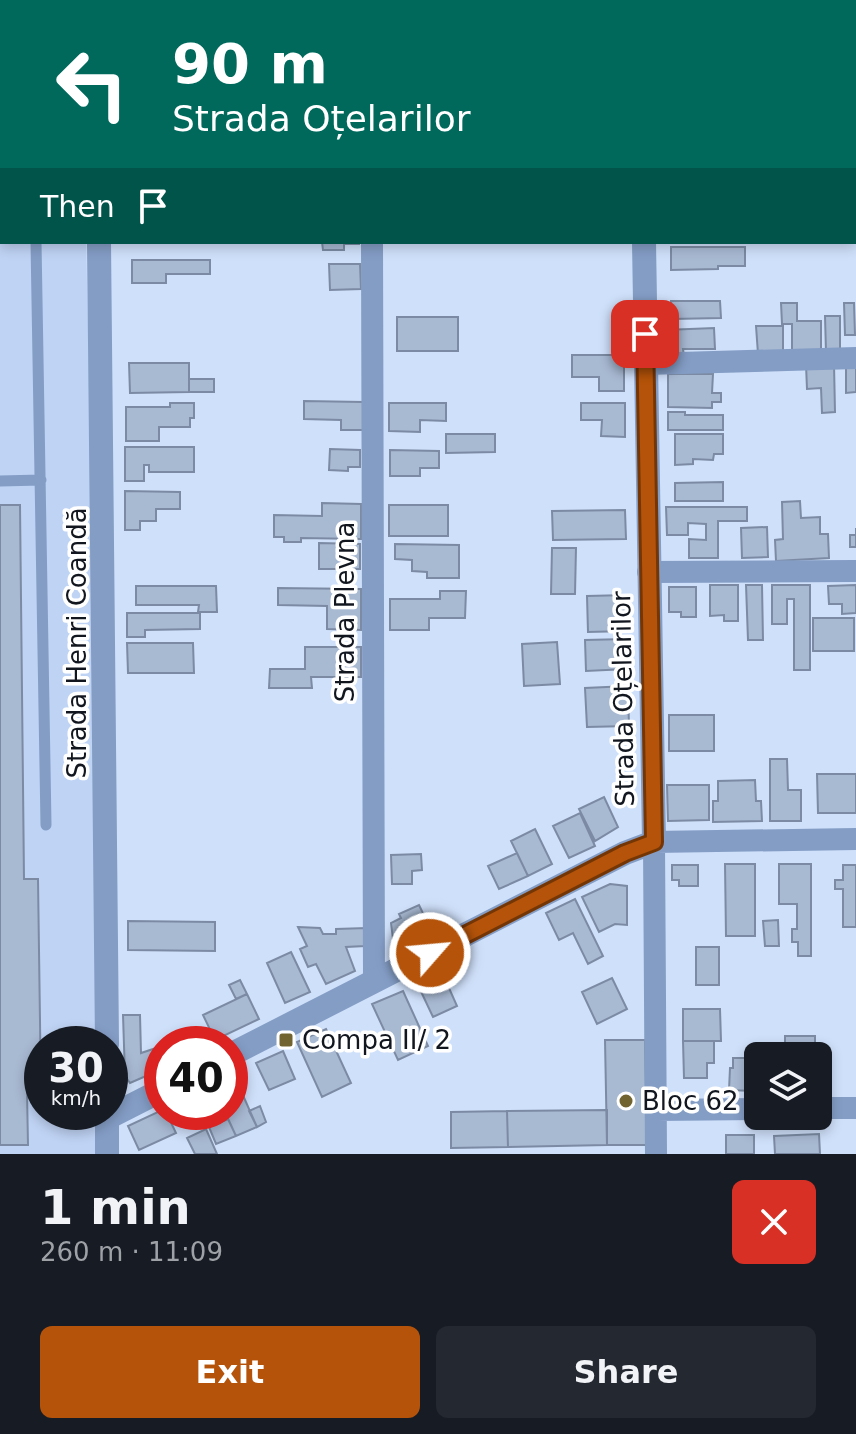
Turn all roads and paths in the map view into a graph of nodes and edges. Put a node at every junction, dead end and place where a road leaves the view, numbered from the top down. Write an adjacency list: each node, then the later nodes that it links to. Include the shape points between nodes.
1 (36, 244): 7 (lane)
2 (99, 244): 15 (street, Strada Henri Coandă)
3 (372, 244): 14 (street, Strada Plevna)
4 (644, 244): 6 (street, Strada Oțelarilor)
5 (856, 358): 6 (street)
6 (646, 364): 10 (street, Strada Oțelarilor)
7 (41, 480): 8 (lane); 11 (lane)
8 (0, 481)
9 (856, 571): 10 (street)
10 (648, 572): 13 (street, Strada Oțelarilor)
11 (46, 825)
12 (856, 839): 13 (street)
13 (654, 842): 14 (street); 20 (street, Strada Oțelarilor)
14 (374, 981): 16 (street)
15 (107, 1026)
16 (248, 1046)
17 (832, 1108): 18 (street)
18 (856, 1108)
19 (744, 1109): 20 (street)
20 (656, 1110): 23 (street, Strada Oțelarilor)
21 (107, 1130): 22 (street)
22 (107, 1154)
23 (656, 1154)

